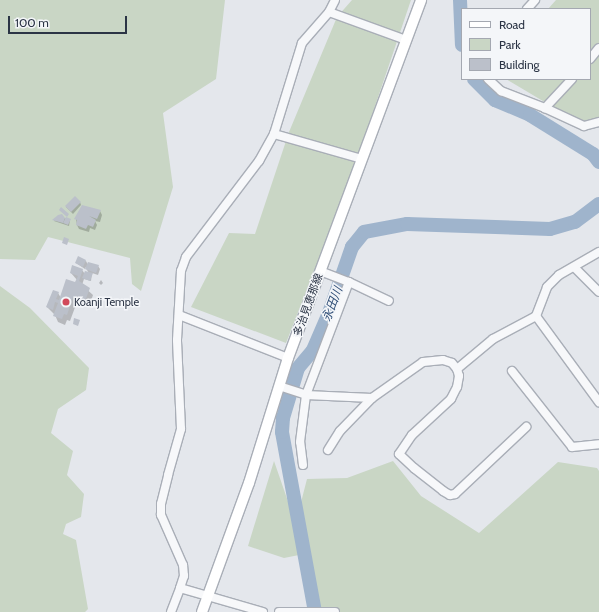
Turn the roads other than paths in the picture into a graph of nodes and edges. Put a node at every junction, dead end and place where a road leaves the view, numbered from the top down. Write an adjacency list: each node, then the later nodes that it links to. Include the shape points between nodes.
1 (335, 0): 5 (street)
2 (421, 0): 6 (main road, 多治見恵那線)
3 (535, 0): 4 (street)
4 (528, 8)
5 (329, 12): 6 (street); 13 (street, via 302,43)
6 (406, 40): 14 (main road, 多治見恵那線)
7 (599, 48): 8 (street)
8 (591, 58)
9 (489, 80): 11 (street, via 501,91)
10 (571, 80): 11 (street)
11 (546, 108): 12 (street, via 584,126)
12 (599, 122)
13 (274, 134): 14 (street); 21 (street, via 259,161 183,262)
14 (362, 159): 17 (main road, 多治見恵那線)
15 (599, 252): 16 (street)
16 (574, 267): 19 (street); 22 (street, via 559,275 547,287)
17 (323, 272): 18 (street); 23 (main road, 多治見恵那線)
18 (347, 281): 20 (street); 27 (street)
19 (599, 292)
20 (389, 301)
21 (179, 315): 23 (street); 34 (street, via 178,395 181,430 161,504 165,528 183,565 184,576)
22 (536, 316): 24 (street, via 493,339); 29 (street)
23 (288, 358): 26 (main road, 多治見恵那線)
24 (456, 369): 28 (street, via 443,360 423,362); 30 (street, via 459,376 451,399 412,435 399,454 414,468 443,491 450,495 455,494)
25 (512, 371): 31 (street, via 572,446)
26 (281, 387): 27 (street); 35 (main road, 多治見恵那線)
27 (304, 395): 28 (street); 33 (street, via 300,442)
28 (372, 398): 32 (street, via 340,432)
29 (599, 402)
30 (526, 427)
31 (599, 444)
32 (328, 450)
33 (303, 465)
34 (180, 588): 35 (street); 37 (street)
35 (209, 597): 38 (main road, 多治見恵那線); 39 (street)
36 (308, 611): 40 (street); 41 (street)
37 (171, 612)
38 (202, 612)
39 (263, 612)
40 (279, 612)
41 (335, 612)

